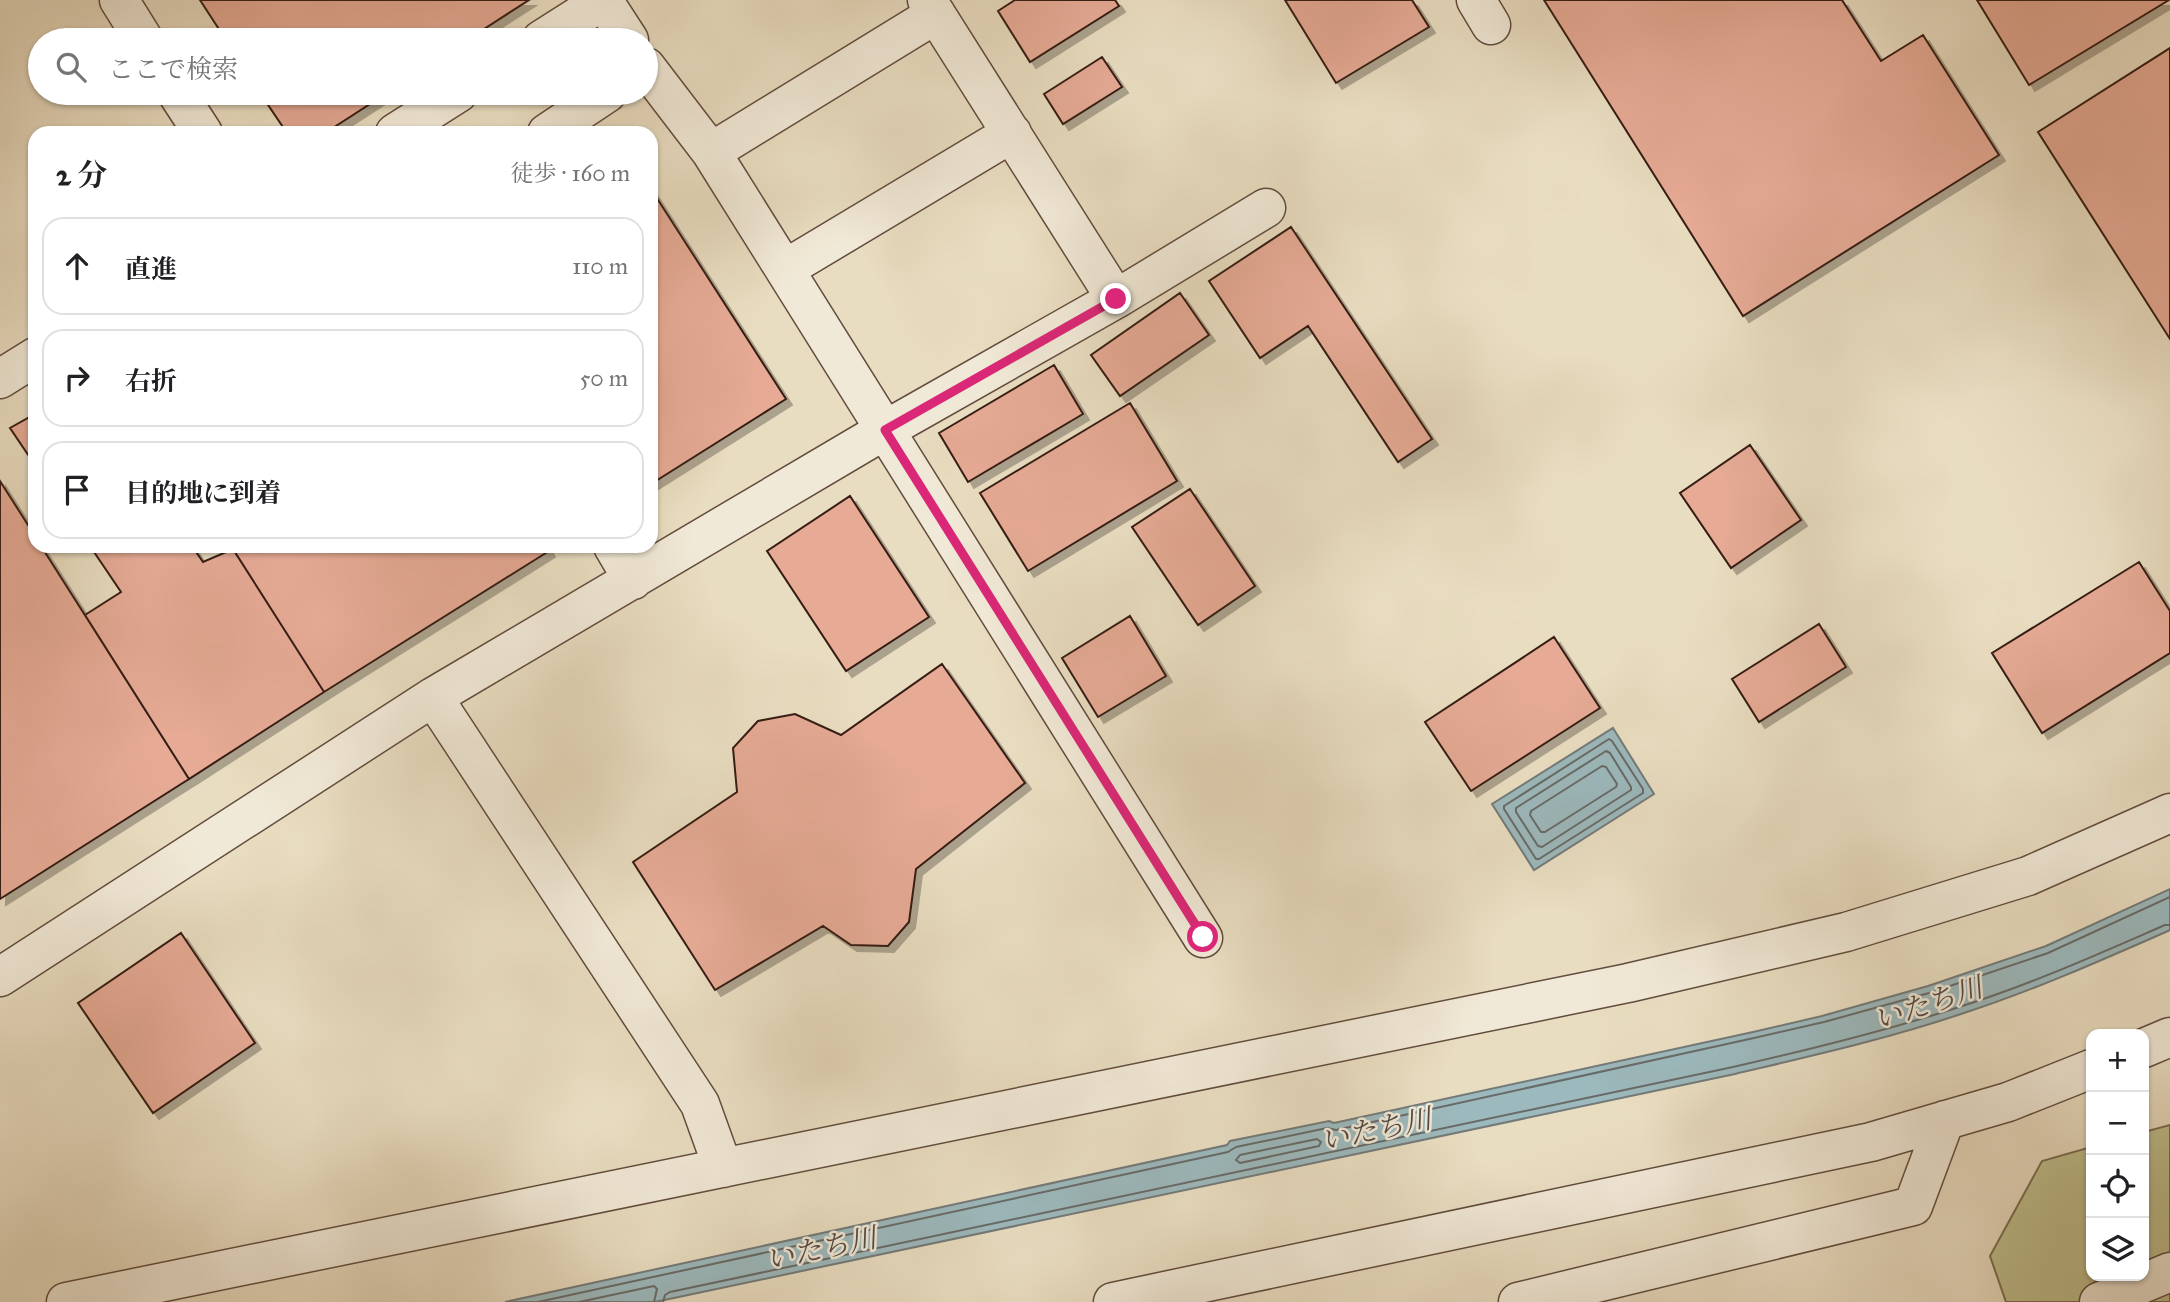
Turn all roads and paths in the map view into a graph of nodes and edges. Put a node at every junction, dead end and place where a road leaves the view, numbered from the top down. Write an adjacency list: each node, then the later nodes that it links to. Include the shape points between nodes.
1 (119, 0): 4 (street)
2 (604, 0): 5 (street); 6 (street)
3 (932, 7): 14 (street); 15 (street)
4 (136, 28)
5 (560, 28)
6 (622, 28)
7 (658, 83): 15 (street)
8 (185, 105): 11 (street)
9 (439, 105): 12 (street)
10 (589, 105): 13 (street)
11 (198, 126)
12 (406, 126)
13 (558, 126)
14 (1012, 133): 17 (street); 18 (street)
15 (711, 152): 17 (street)
16 (1266, 208): 18 (street)
17 (785, 269): 21 (street)
18 (1116, 299): 21 (street)
19 (28, 361): 20 (street)
20 (0, 379)
21 (885, 430): 23 (street); 26 (street)
22 (617, 553): 23 (street)
23 (633, 580): 24 (street)
24 (433, 697): 27 (street); 32 (street, via 700,1104)
25 (2170, 813): 32 (street, via 2028,876 1846,932 1628,983)
26 (1203, 937)
27 (0, 977)
28 (2170, 1037): 29 (street)
29 (2149, 1046)
30 (2086, 1071): 31 (street, via 2008,1102)
31 (1945, 1120): 35 (street, via 1871,1142); 36 (street, via 1913,1206)
32 (723, 1168): 34 (street)
33 (2170, 1272): 37 (street)
34 (66, 1302)
35 (1113, 1302)
36 (1518, 1302)
37 (2099, 1302)

